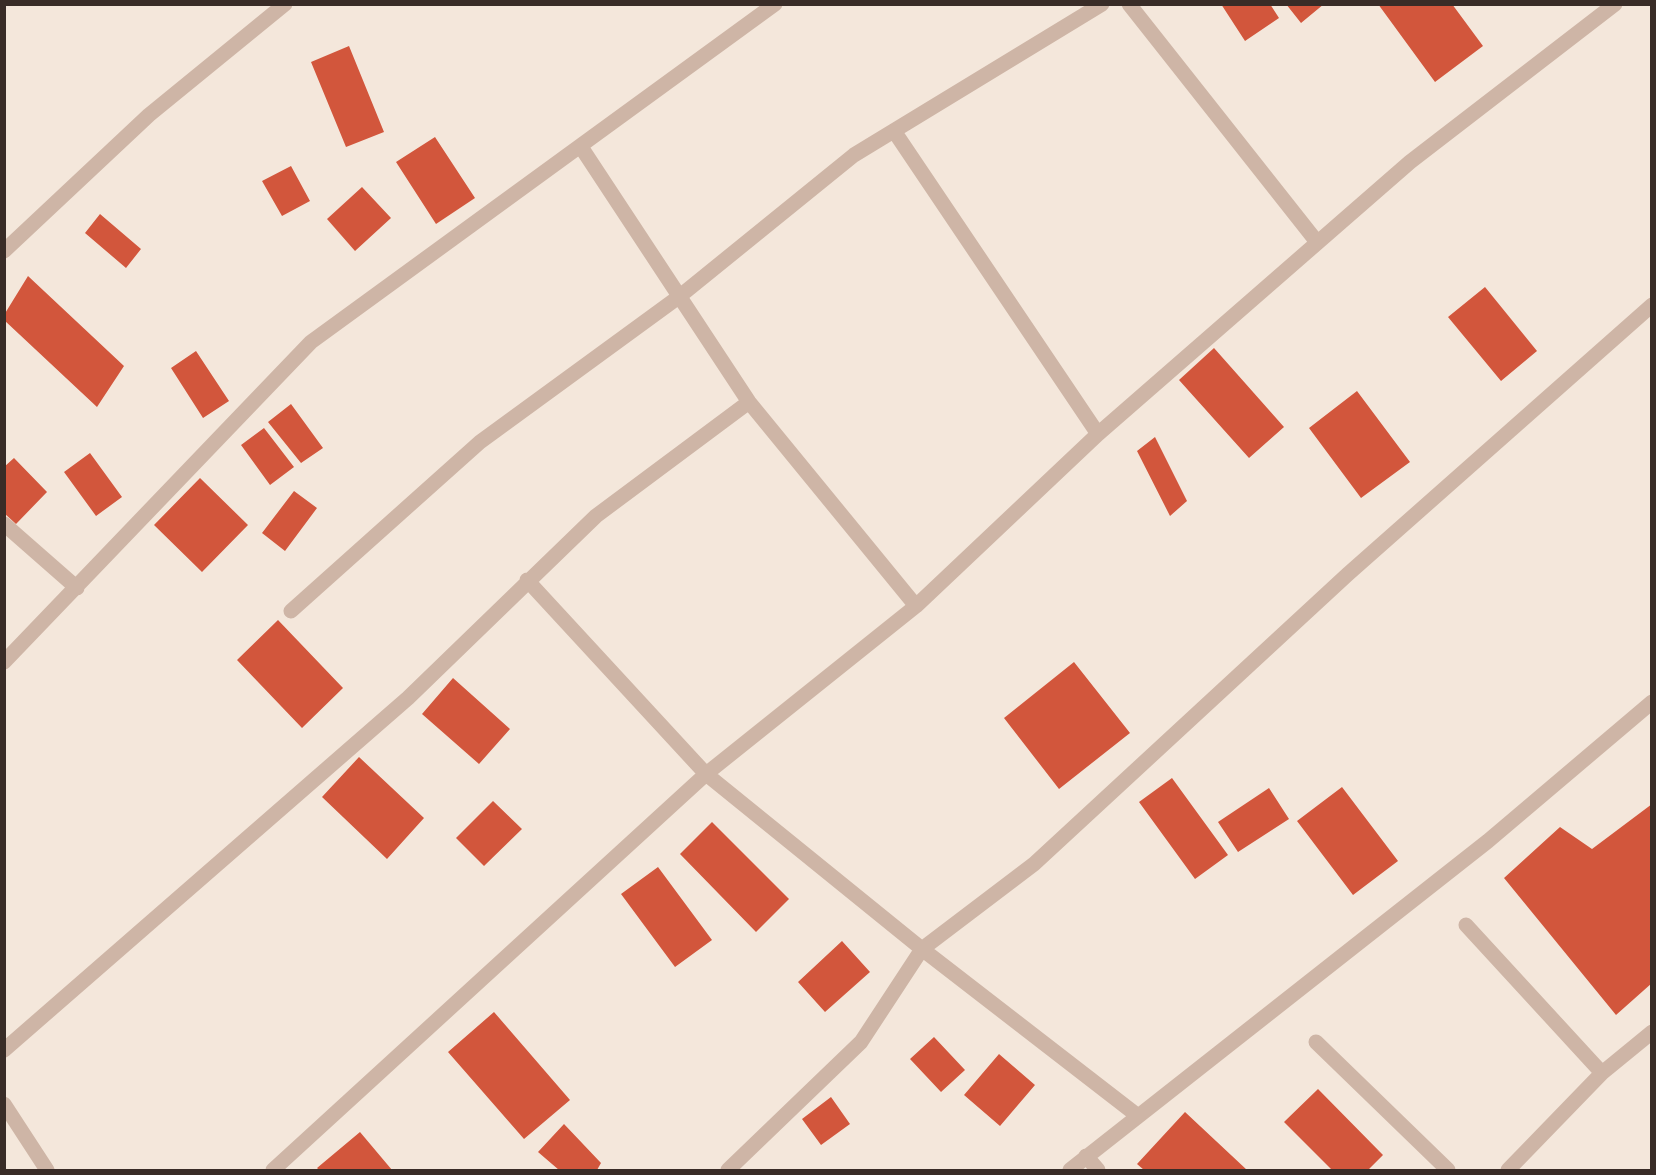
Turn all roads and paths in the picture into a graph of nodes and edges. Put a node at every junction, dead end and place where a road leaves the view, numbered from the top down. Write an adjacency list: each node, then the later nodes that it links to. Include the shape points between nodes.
1 (285, 4): 11 (street, via 149,115)
2 (752, 4): 7 (street)
3 (775, 4): 7 (street)
4 (1102, 4): 8 (street)
5 (1129, 4): 10 (street)
6 (1616, 4): 10 (street, via 1410,162)
7 (751, 22): 9 (street)
8 (894, 131): 12 (street, via 855,155); 15 (street)
9 (581, 147): 12 (street); 18 (street, via 311,342)
10 (1317, 242): 15 (street)
11 (4, 251)
12 (680, 296): 14 (street); 20 (street, via 480,442)
13 (1652, 305): 25 (street, via 1348,574 1034,864)
14 (748, 402): 17 (street, via 596,516); 19 (street)
15 (1098, 434): 19 (street)
16 (4, 524): 18 (street)
17 (527, 580): 23 (street); 28 (street, via 408,698)
18 (77, 588): 21 (street)
19 (916, 606): 23 (street)
20 (291, 611)
21 (4, 662)
22 (1652, 702): 31 (street, via 1488,841)
23 (706, 774): 25 (street); 34 (street)
24 (1466, 925): 29 (street)
25 (922, 949): 31 (street); 35 (street, via 861,1042)
26 (1652, 1032): 29 (street)
27 (1316, 1042): 38 (street)
28 (4, 1050)
29 (1602, 1073): 39 (street)
30 (4, 1104): 33 (street)
31 (1138, 1116): 32 (street)
32 (1086, 1156): 36 (street); 37 (street)
33 (46, 1170)
34 (273, 1170)
35 (728, 1170)
36 (1070, 1170)
37 (1098, 1170)
38 (1448, 1170)
39 (1508, 1170)

